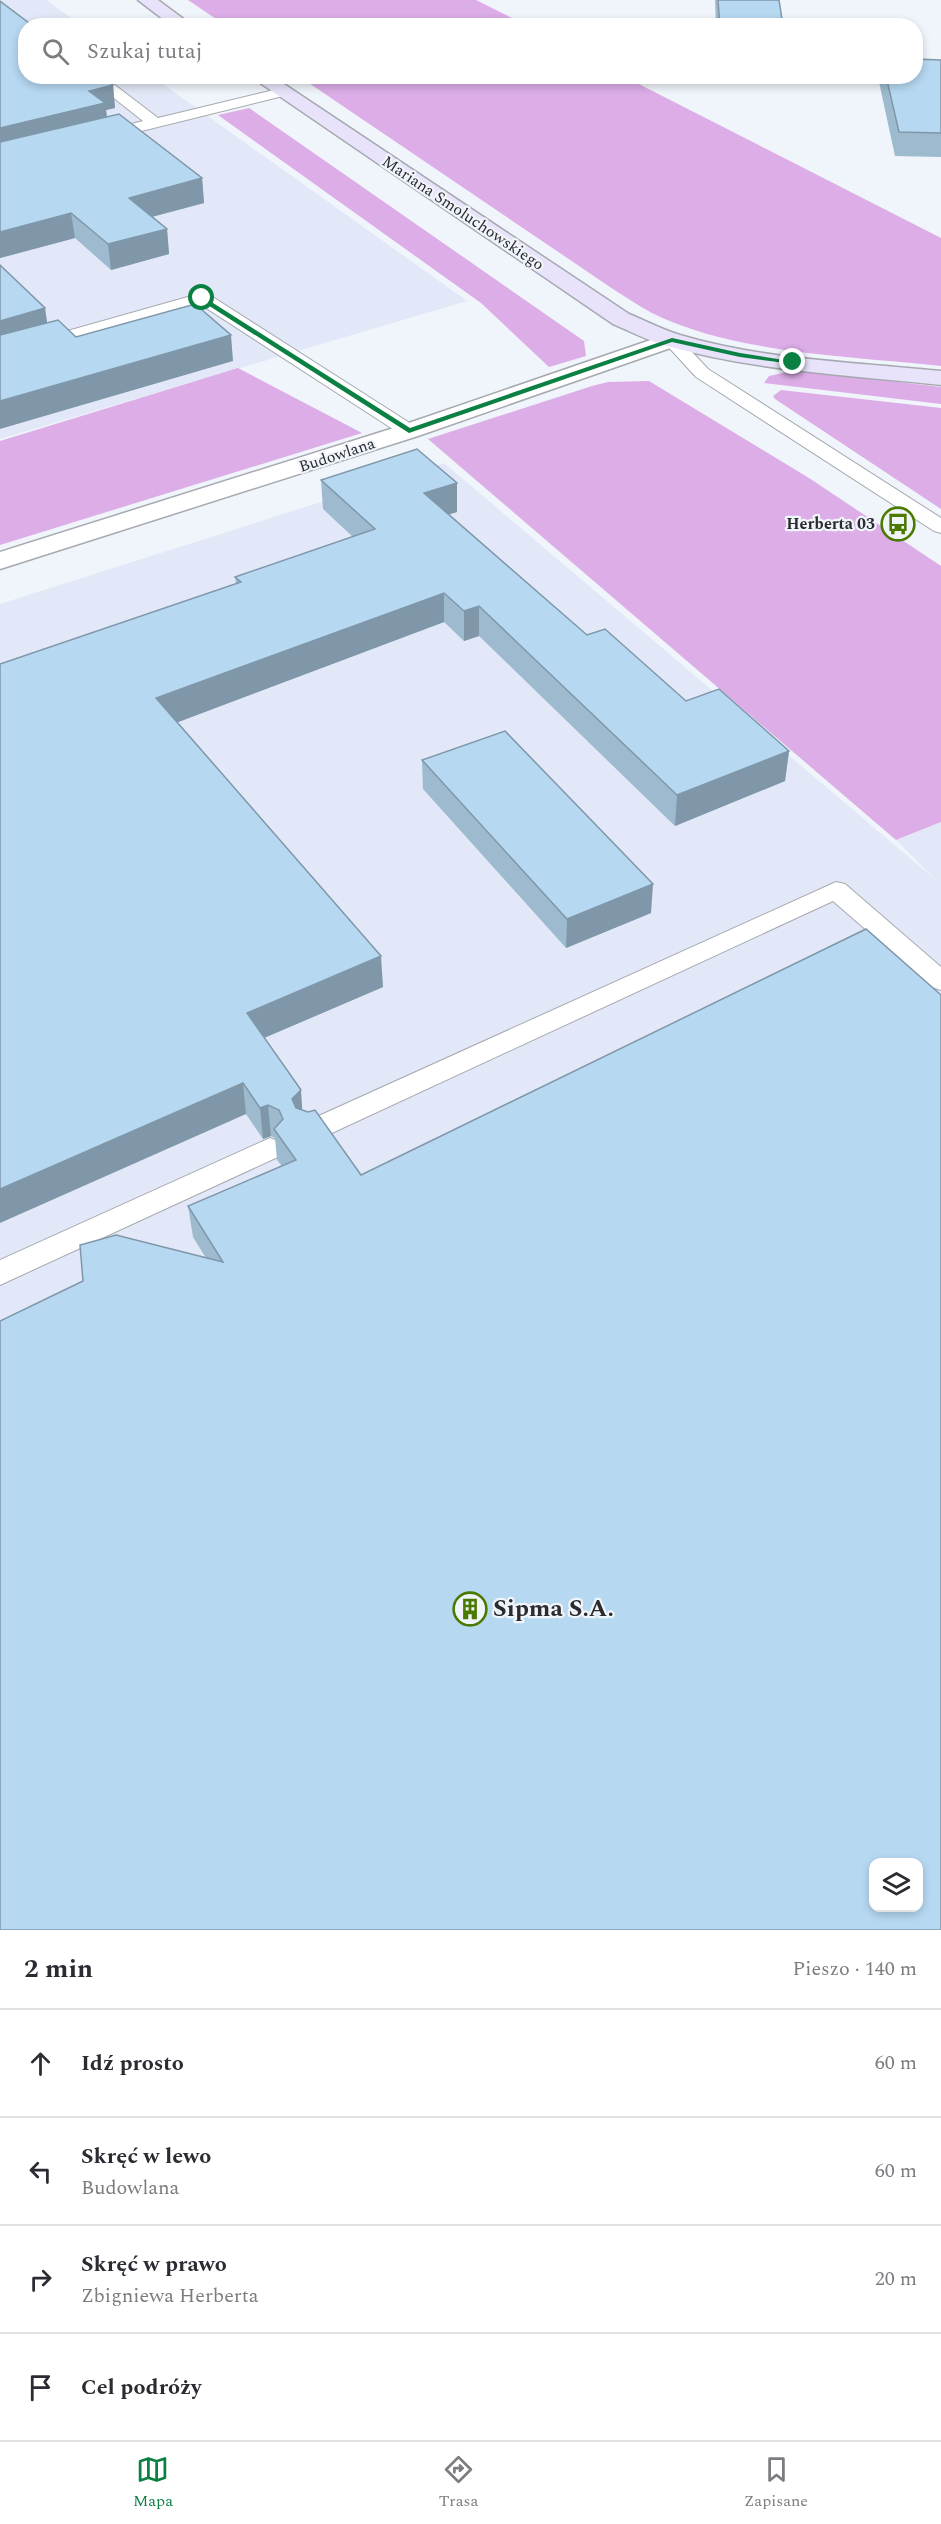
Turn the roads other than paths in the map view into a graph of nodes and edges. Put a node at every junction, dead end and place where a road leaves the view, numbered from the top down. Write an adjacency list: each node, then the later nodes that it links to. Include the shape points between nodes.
1 (147, 0): 2 (street)
2 (173, 18)
3 (103, 84): 6 (lane)
4 (270, 84): 5 (street, Mariana Smoluchowskiego)
5 (282, 92): 6 (lane); 8 (street, Mariana Smoluchowskiego, via 621,319)
6 (154, 123): 7 (lane)
7 (88, 139)
8 (672, 340): 10 (street, Mariana Smoluchowskiego, via 740,355); 11 (street, Budowlana); 12 (lane, via 702,373)
9 (0, 356): 11 (lane, via 202,298)
10 (941, 378)
11 (409, 431): 13 (street, Budowlana)
12 (941, 527)
13 (0, 561)
14 (941, 981): 15 (lane, via 836,890)
15 (311, 1131)
16 (270, 1149): 17 (lane)
17 (0, 1273)

